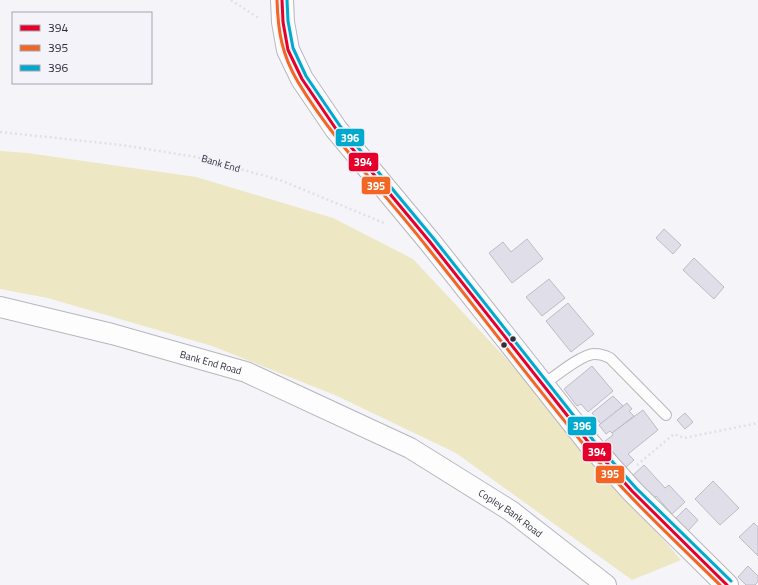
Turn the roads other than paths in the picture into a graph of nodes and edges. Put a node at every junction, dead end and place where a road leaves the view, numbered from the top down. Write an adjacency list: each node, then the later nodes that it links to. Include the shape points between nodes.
1 (282, 0): 3 (street, via 288,50 302,79 336,129)
2 (0, 307): 5 (street, Bank End Road, via 112,334 246,372)
3 (543, 384): 4 (lane, via 585,356 604,356 610,358); 7 (street, via 632,491)
4 (666, 415)
5 (410, 448): 6 (street, Copley Bank Road, via 511,511)
6 (606, 585)
7 (727, 585)

